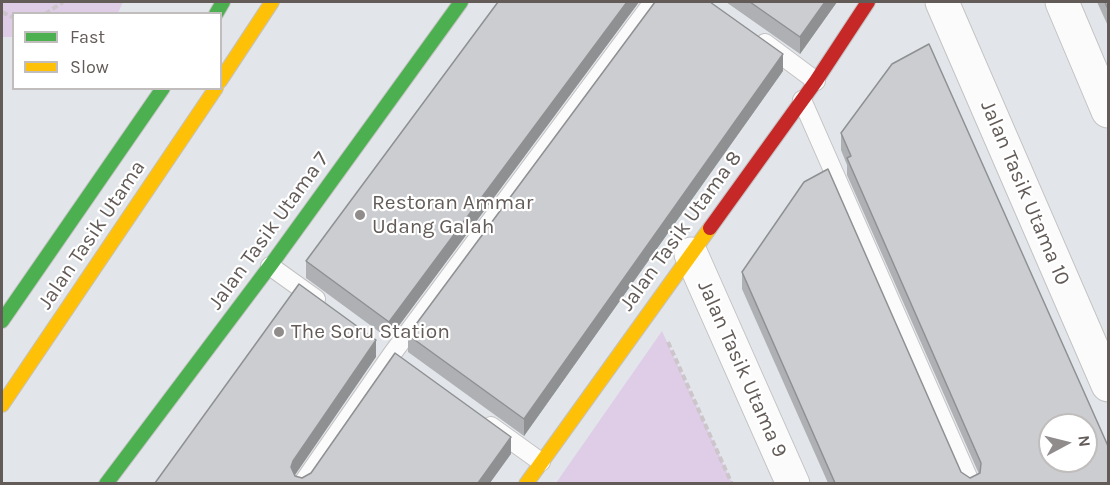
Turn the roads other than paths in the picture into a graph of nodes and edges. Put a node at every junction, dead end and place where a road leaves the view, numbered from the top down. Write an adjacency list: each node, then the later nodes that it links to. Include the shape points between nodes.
1 (272, 2): 8 (street)
2 (461, 2): 15 (street, Jalan Tasik Utama 7)
3 (653, 2): 19 (lane)
4 (868, 2): 9 (street, Jalan Tasik Utama 8)
5 (942, 2): 21 (street, Jalan Tasik Utama 10)
6 (1062, 2): 13 (street)
7 (753, 34): 9 (lane)
8 (222, 78)
9 (816, 81): 12 (street, Jalan Tasik Utama 8)
10 (162, 90): 17 (street, Jalan Tasik Utama)
11 (215, 90): 22 (street, Jalan Tasik Utama)
12 (802, 100): 14 (street, Jalan Tasik Utama 8); 29 (lane)
13 (1108, 111)
14 (691, 254): 24 (street, Jalan Tasik Utama 8); 28 (street, Jalan Tasik Utama 9)
15 (270, 266): 16 (lane); 25 (street, Jalan Tasik Utama 7)
16 (326, 307)
17 (2, 321)
18 (373, 341): 19 (lane)
19 (392, 354): 20 (lane); 26 (lane)
20 (411, 368)
21 (1108, 385)
22 (2, 405)
23 (476, 415): 24 (lane)
24 (541, 462): 27 (street, Jalan Tasik Utama 8)
25 (106, 483)
26 (302, 483)
27 (526, 483)
28 (793, 483)
29 (971, 483)

